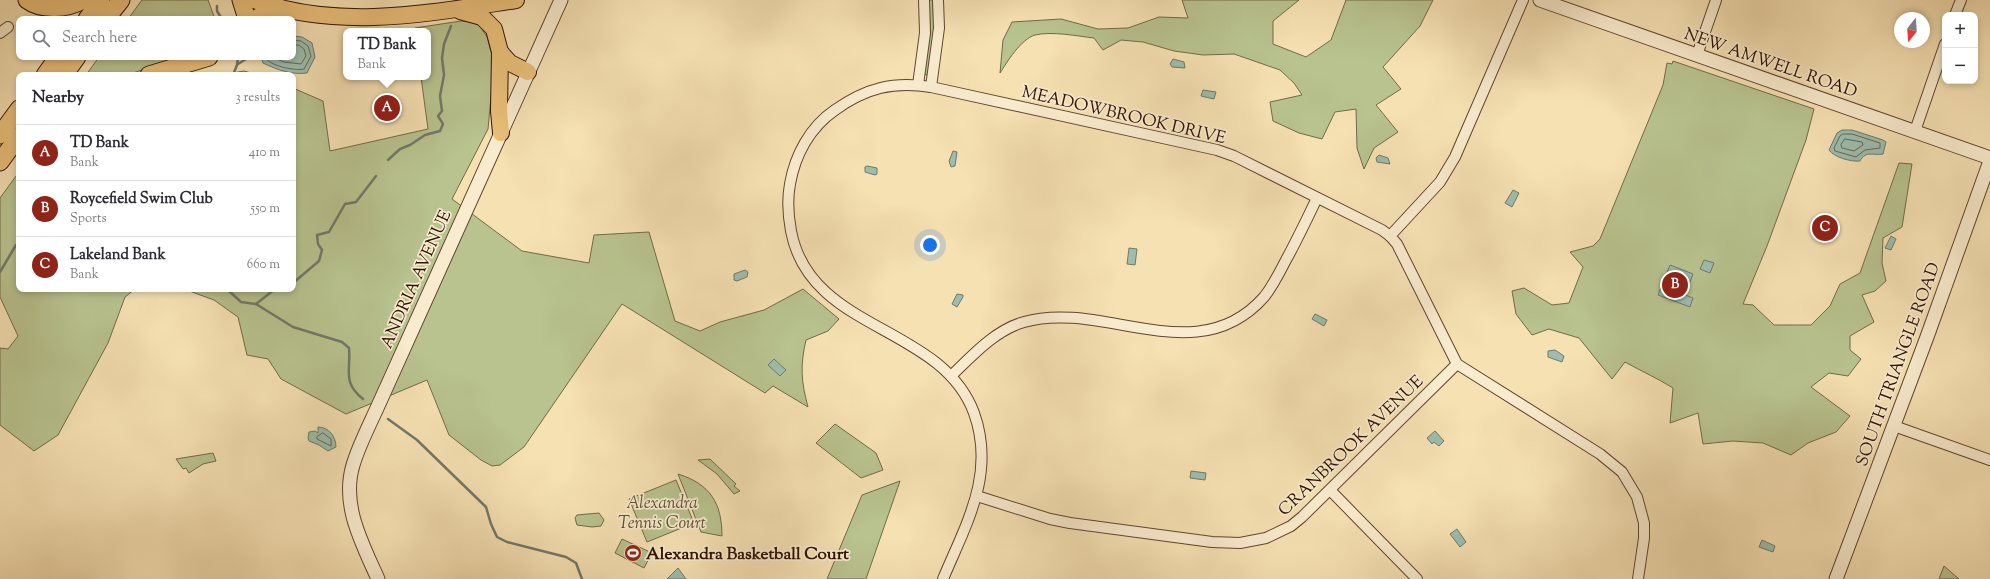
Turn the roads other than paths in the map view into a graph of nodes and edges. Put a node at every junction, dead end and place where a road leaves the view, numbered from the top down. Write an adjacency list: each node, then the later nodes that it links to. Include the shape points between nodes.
1 (27, 0): 2 (highway, via 43,7 57,7)
2 (83, 0)
3 (101, 0): 18 (highway)
4 (121, 0): 19 (highway)
5 (242, 0): 20 (highway)
6 (254, 0): 15 (main road)
7 (516, 0): 16 (main road)
8 (561, 0): 31 (street, ANDRIA AVENUE)
9 (924, 0): 32 (street, via 925,33)
10 (938, 0): 33 (street, via 939,28)
11 (1523, 0): 42 (street, via 1455,157 1440,182)
12 (1540, 0): 24 (street, NEW AMWELL ROAD)
13 (1716, 0): 24 (street)
14 (1961, 0): 17 (street)
15 (278, 7): 16 (main road, via 360,18); 21 (highway)
16 (449, 10): 23 (main road, via 474,14 489,22 494,29)
17 (1956, 12)
18 (89, 16)
19 (108, 16)
20 (246, 16)
21 (261, 16)
22 (1944, 48): 35 (street)
23 (500, 52): 31 (main road, via 510,63); 36 (main road)
24 (1697, 55): 35 (street, NEW AMWELL ROAD)
25 (56, 60): 28 (highway)
26 (75, 60): 29 (highway)
27 (199, 60): 30 (highway)
28 (47, 72)
29 (66, 72)
30 (158, 72)
31 (528, 72): 36 (street, ANDRIA AVENUE)
32 (918, 85): 33 (street, MEADOWBROOK DRIVE); 44 (street, MEADOWBROOK DRIVE, via 899,84 873,90 845,103 822,120 804,143 794,165 788,192 788,220 798,256 824,292 849,310 933,360)
33 (931, 87): 41 (street, MEADOWBROOK DRIVE, via 1216,150 1234,156)
34 (16, 113): 37 (highway)
35 (1915, 131): 40 (street, NEW AMWELL ROAD)
36 (501, 133): 49 (street, ANDRIA AVENUE, via 353,466 349,492 352,513)
37 (0, 135)
38 (16, 141): 39 (highway)
39 (9, 152)
40 (1990, 160): 45 (street, SOUTH TRIANGLE ROAD)
41 (1317, 198): 42 (street, MEADOWBROOK DRIVE); 44 (street, via 1271,287 1256,306 1237,319 1211,329 1179,332 1062,318 1036,319 998,335)
42 (1390, 236): 43 (street, MEADOWBROOK DRIVE, via 1397,244)
43 (1457, 364): 47 (street, CRANBROOK AVENUE); 52 (street, via 1600,454 1622,472 1637,497 1644,523)
44 (951, 376): 48 (street, MEADOWBROOK DRIVE, via 967,398 978,426 983,456)
45 (1894, 426): 46 (street); 53 (street, SOUTH TRIANGLE ROAD)
46 (1990, 460)
47 (1330, 490): 48 (street, CRANBROOK AVENUE, via 1302,517 1285,529 1266,538 1234,543 1070,523); 51 (street)
48 (977, 496): 50 (street, MEADOWBROOK DRIVE)
49 (378, 579)
50 (943, 579)
51 (1417, 579)
52 (1638, 579)
53 (1836, 579)

